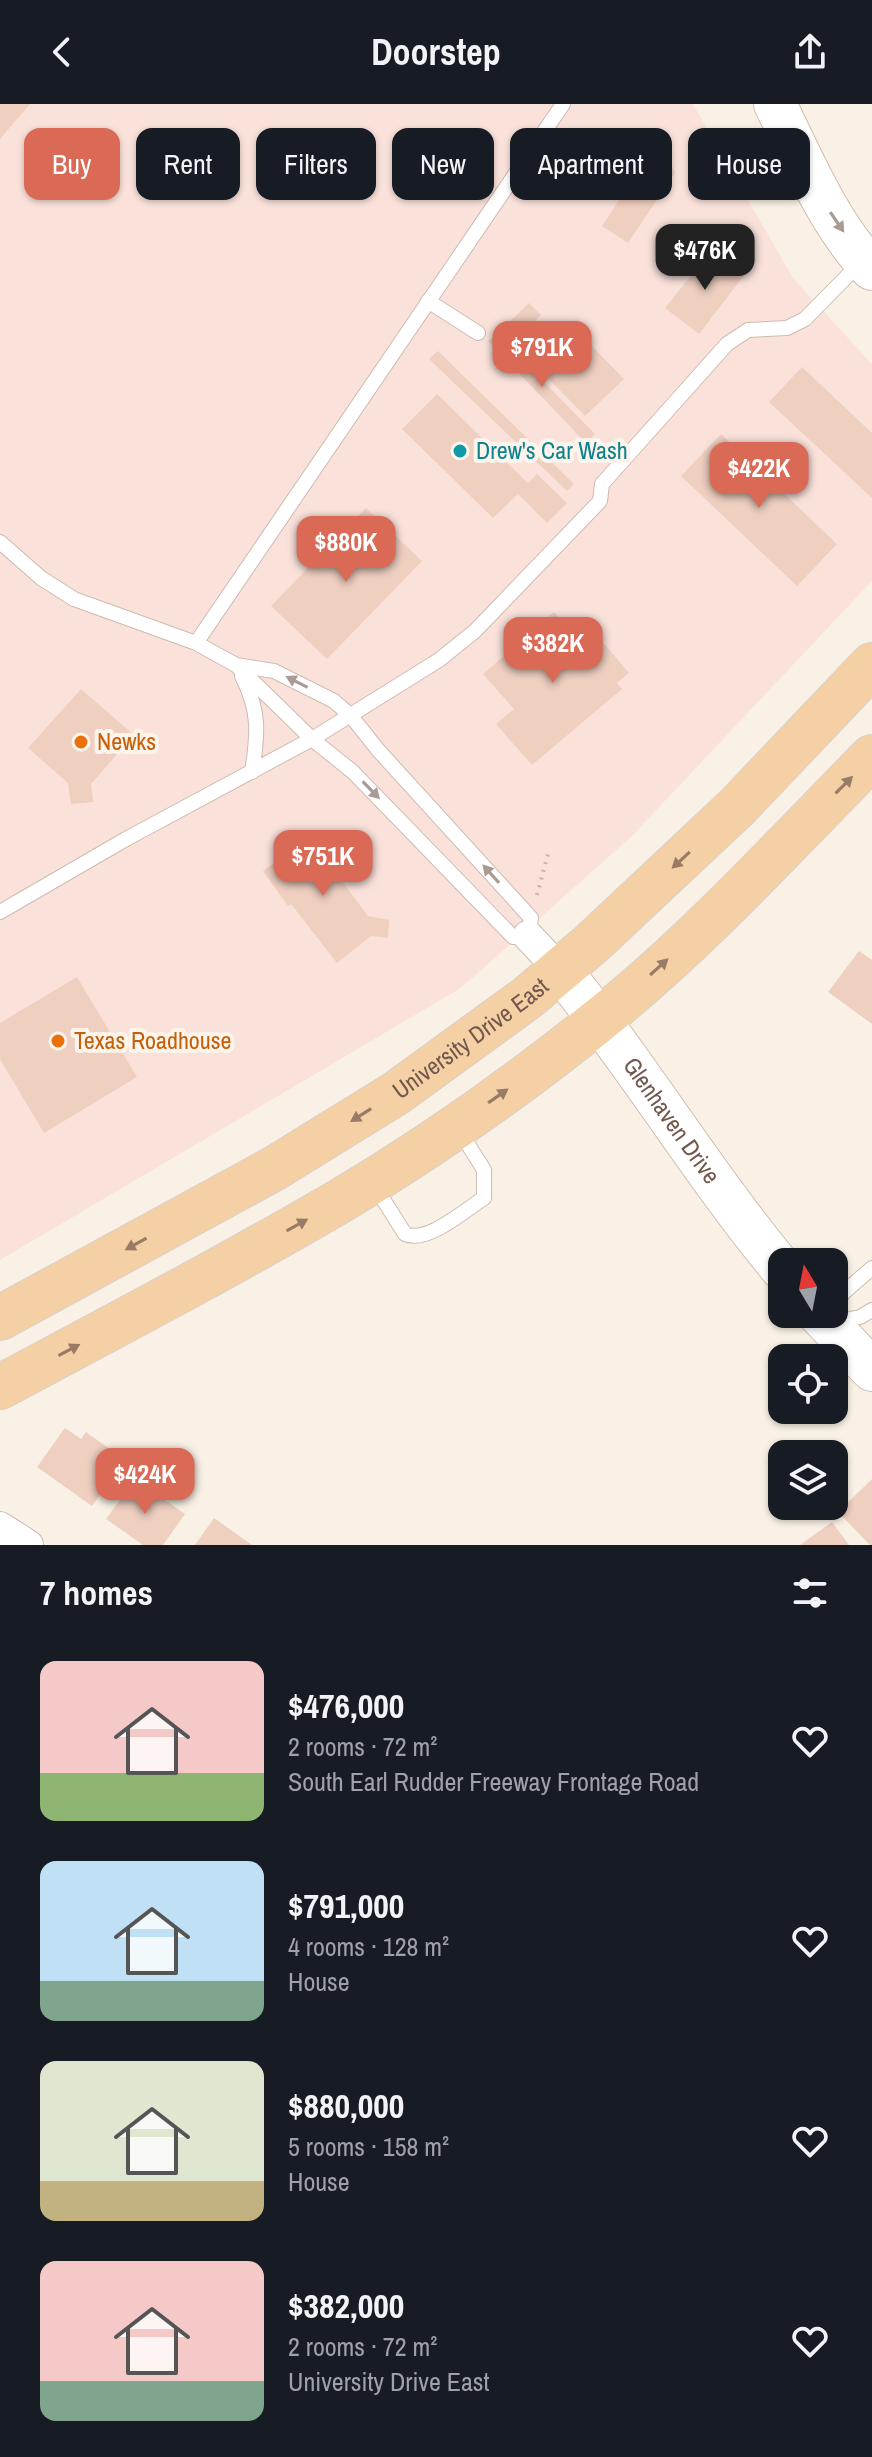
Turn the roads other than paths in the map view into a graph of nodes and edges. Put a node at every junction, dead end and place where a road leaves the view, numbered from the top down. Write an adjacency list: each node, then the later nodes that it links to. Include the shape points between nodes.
1 (563, 104): 4 (lane)
2 (775, 104): 3 (street, one-way to 3, via 826,205)
3 (867, 264): 10 (lane, via 805,319 787,328 748,330 727,344 602,484 600,501 475,631)
4 (428, 301): 5 (lane); 7 (lane)
5 (478, 333)
6 (0, 542): 7 (lane, via 74,599)
7 (196, 643): 8 (lane)
8 (236, 665): 10 (lane, one-way to 8, via 334,701 274,671); 11 (lane); 13 (lane, via 253,698 257,738)
9 (872, 665): 16 (main road, University Drive East, one-way to 16, via 737,807)
10 (351, 716): 11 (lane); 15 (lane, one-way to 10, via 531,918)
11 (312, 739): 13 (lane); 15 (lane, one-way to 15, via 353,772 513,937)
12 (872, 757): 17 (main road, one-way to 12, via 710,922)
13 (252, 772): 14 (lane)
14 (0, 912)
15 (528, 936): 16 (street)
16 (561, 971): 17 (street, Glenhaven Drive); 25 (main road, University Drive East, one-way to 25, via 417,1078 275,1168)
17 (600, 1019): 18 (main road, one-way to 17); 20 (street, Glenhaven Drive)
18 (457, 1126): 19 (main road); 19 (lane, via 484,1170 484,1198 436,1229 423,1236 405,1234)
19 (371, 1181): 28 (main road, one-way to 19)
20 (768, 1251)
21 (872, 1268): 22 (lane)
22 (848, 1289)
23 (872, 1310): 24 (lane)
24 (848, 1317)
25 (0, 1318)
26 (838, 1328): 27 (street)
27 (872, 1370)
28 (0, 1387)
29 (0, 1527): 30 (street)
30 (28, 1545)

